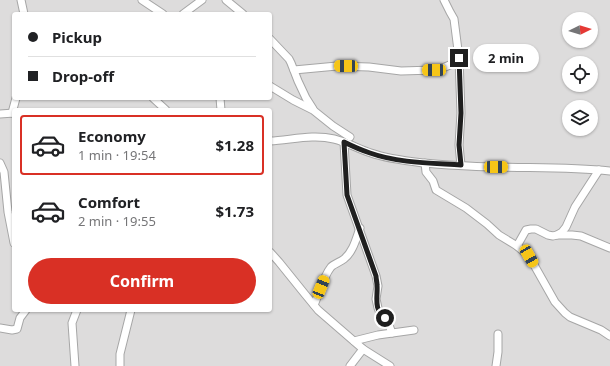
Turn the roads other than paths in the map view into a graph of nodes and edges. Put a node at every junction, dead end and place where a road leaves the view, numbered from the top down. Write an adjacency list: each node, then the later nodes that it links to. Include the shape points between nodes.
1 (21, 0): 6 (street)
2 (142, 0): 7 (street)
3 (202, 0): 8 (street)
4 (226, 0): 9 (street)
5 (444, 0): 11 (street, via 454,19)
6 (24, 12)
7 (160, 12)
8 (186, 12)
9 (241, 12)
10 (272, 41): 12 (street, via 289,59)
11 (459, 58): 12 (street, via 452,64 434,70 401,71 336,66); 24 (street)
12 (294, 70): 16 (street)
13 (272, 87): 16 (street)
14 (155, 100): 15 (street)
15 (164, 108)
16 (313, 110): 19 (street)
17 (12, 113): 18 (street)
18 (0, 114)
19 (350, 137)
20 (272, 141): 21 (street, via 311,137)
21 (344, 142): 23 (street, via 370,153); 30 (street, via 346,190)
22 (0, 163): 28 (street, via 4,172)
23 (425, 163): 24 (street); 33 (street, via 426,172 436,190 466,208)
24 (461, 165): 25 (street)
25 (600, 170): 26 (street); 32 (street, via 575,207 566,227)
26 (610, 172)
27 (0, 201): 28 (street)
28 (8, 209): 29 (street); 31 (street)
29 (12, 215)
30 (360, 228): 36 (street, via 348,255 331,267 326,274); 42 (street, via 376,276 378,308 389,323)
31 (12, 232)
32 (557, 235): 33 (street, via 529,229); 34 (street, via 581,236)
33 (517, 246): 44 (street, via 529,256 555,302 565,313)
34 (610, 248)
35 (272, 254): 36 (street)
36 (314, 305): 45 (street)
37 (24, 312): 40 (street, via 17,329)
38 (76, 312): 47 (street, via 72,324)
39 (130, 312): 48 (street, via 120,354)
40 (0, 328)
41 (414, 330): 42 (street)
42 (392, 333): 45 (street)
43 (498, 334): 51 (street)
44 (610, 336)
45 (354, 341): 46 (street)
46 (363, 349): 49 (street); 50 (street)
47 (75, 366)
48 (120, 366)
49 (350, 366)
50 (390, 366)
51 (496, 366)

